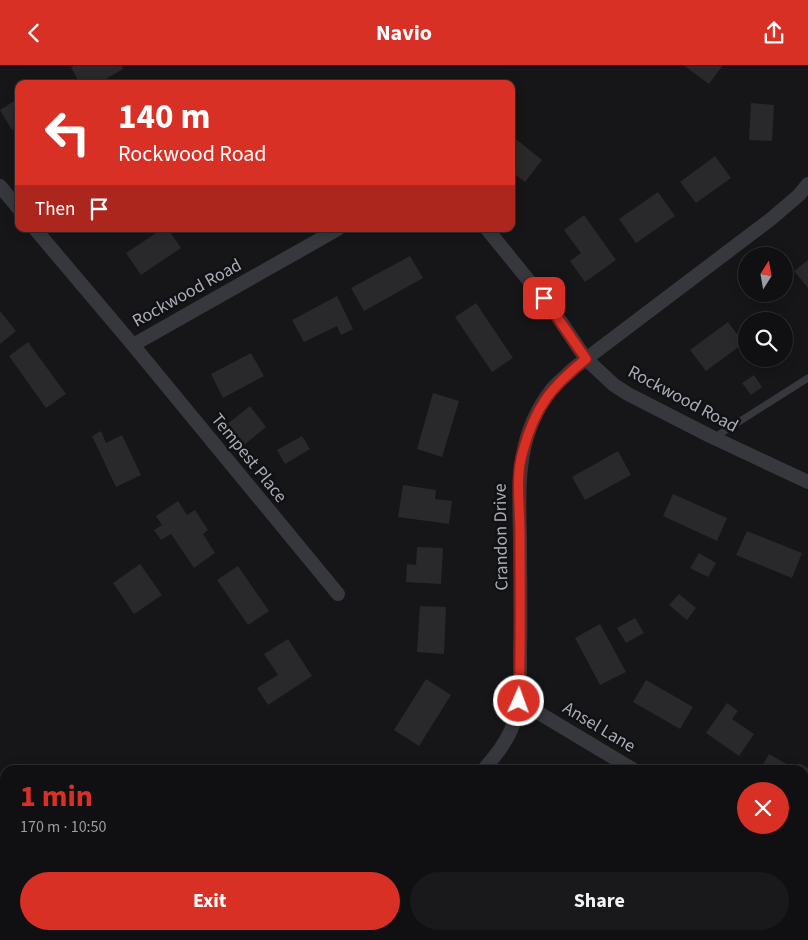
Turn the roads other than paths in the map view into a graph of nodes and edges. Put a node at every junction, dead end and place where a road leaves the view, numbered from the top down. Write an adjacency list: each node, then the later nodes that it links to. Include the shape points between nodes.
1 (808, 184): 8 (street, Crandon Drive, via 771,219)
2 (0, 186): 3 (street)
3 (15, 204)
4 (38, 232): 7 (street, Rockwood Road)
5 (333, 232): 7 (street, Rockwood Road)
6 (489, 232): 8 (street, Rockwood Road, via 555,313)
7 (134, 345): 12 (street, Tempest Place)
8 (586, 359): 10 (street, Rockwood Road, via 628,394); 13 (street, Crandon Drive, via 553,388 541,405 522,453 519,475)
9 (808, 378): 10 (lane)
10 (714, 438): 11 (street, Rockwood Road)
11 (808, 482)
12 (338, 594)
13 (519, 701): 14 (street, Crandon Drive, via 511,730); 15 (street, Ansel Lane)
14 (488, 765)
15 (626, 765)

